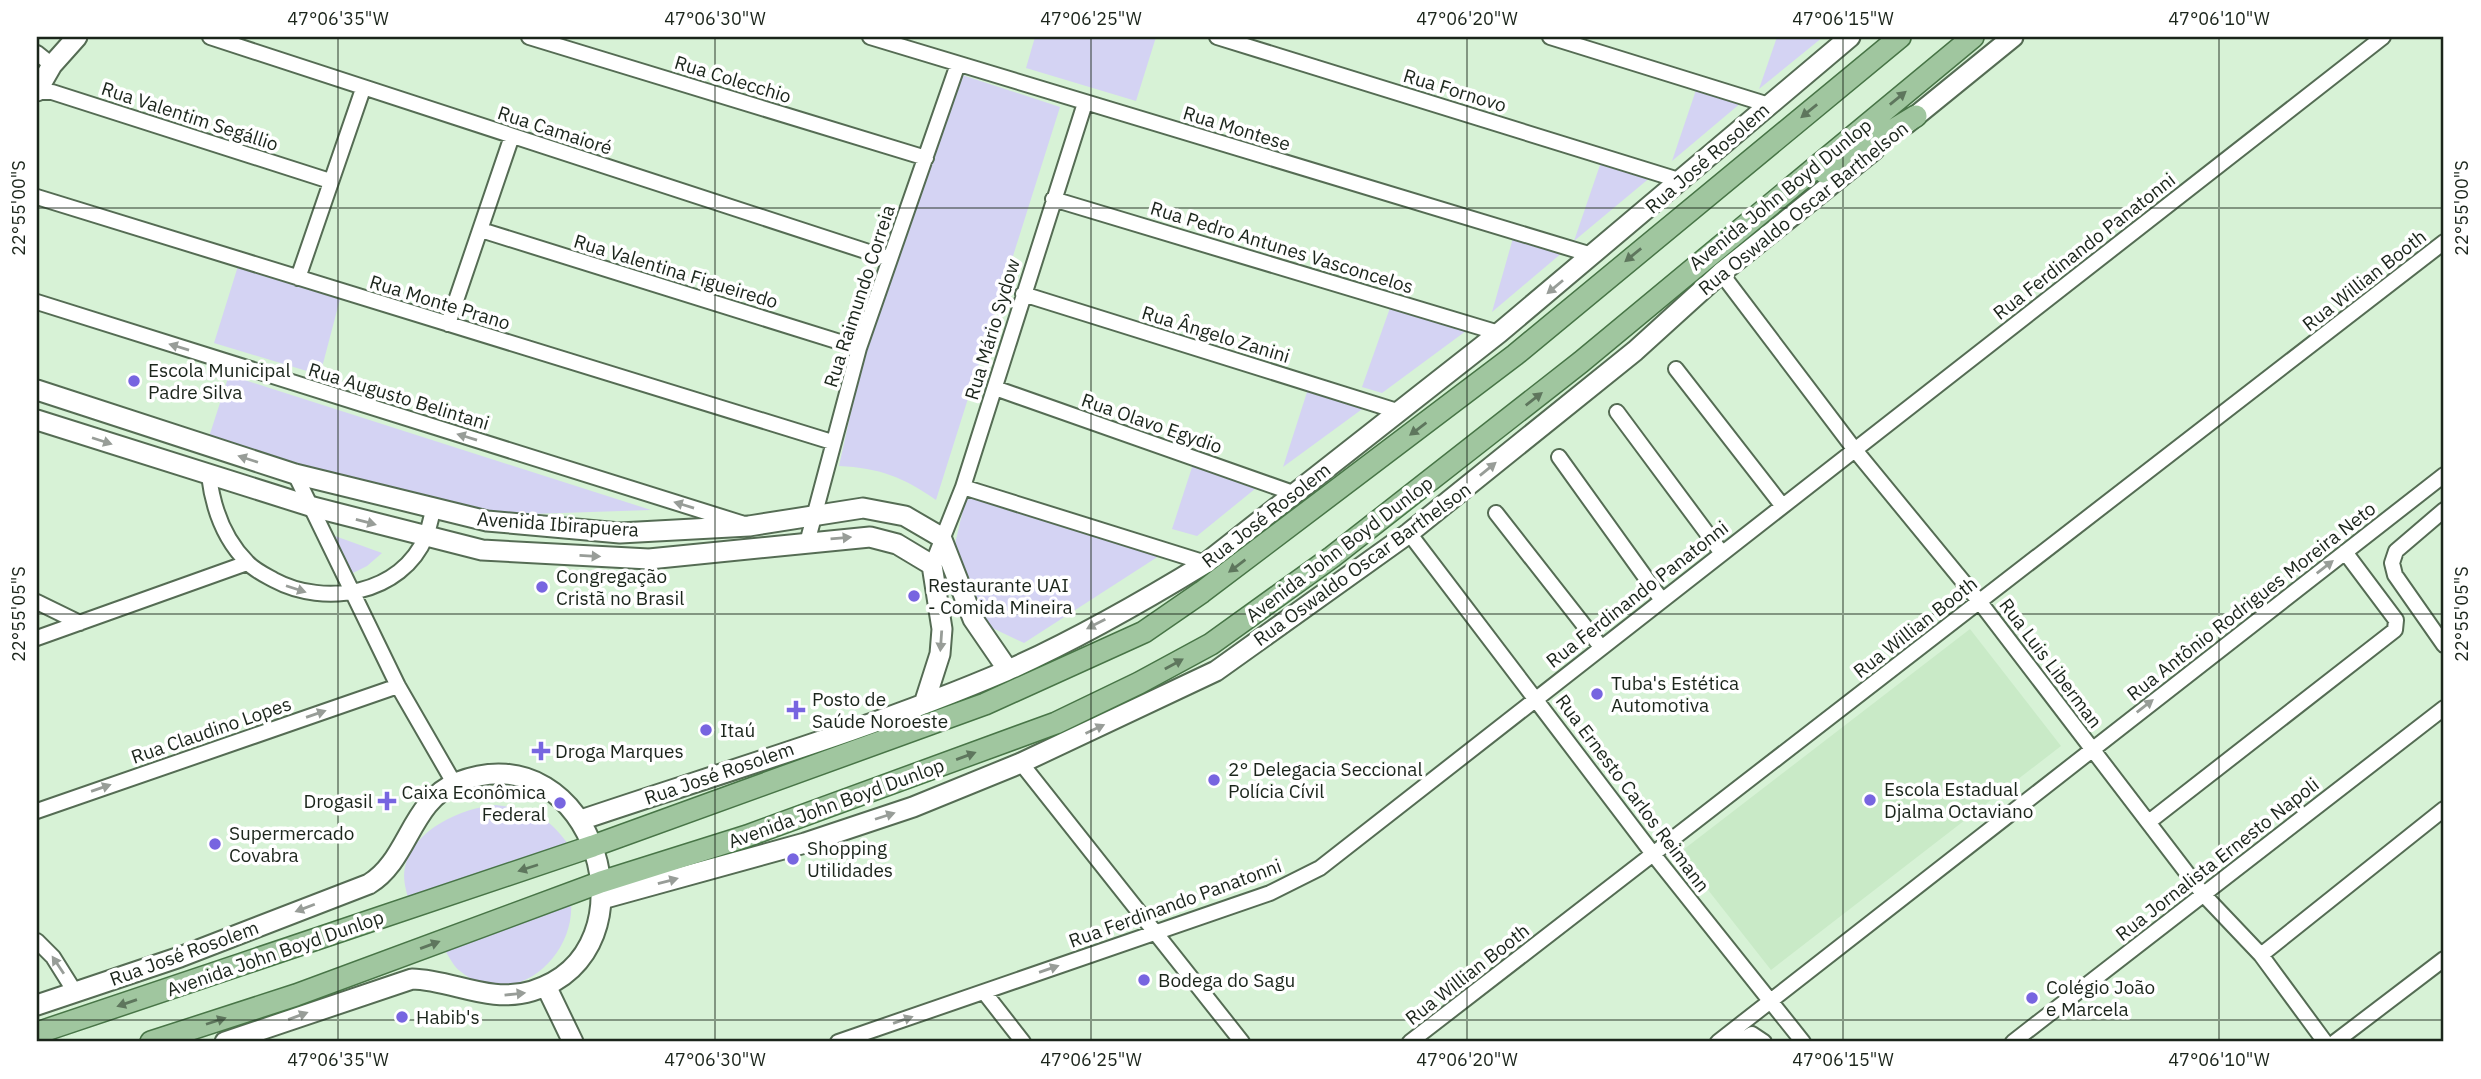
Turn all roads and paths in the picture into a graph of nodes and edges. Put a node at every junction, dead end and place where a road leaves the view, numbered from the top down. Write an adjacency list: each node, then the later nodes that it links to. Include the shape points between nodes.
1 (77, 37): 12 (street)
2 (210, 37): 14 (street, Rua Camaioré)
3 (529, 37): 20 (street, Rua Colecchio)
4 (870, 37): 13 (street, Rua Montese)
5 (1217, 37): 22 (street, Rua Fornovo)
6 (1550, 37): 17 (street)
7 (1850, 37): 17 (street, Rua José Rosolem)
8 (1900, 37): 87 (main road, Avenida John Boyd Dunlop, one-way to 87, via 1515,355 1144,632 985,704)
9 (1973, 37): 25 (main road, Avenida John Boyd Dunlop, one-way to 9)
10 (2013, 37): 18 (street, Rua Oswaldo Oscar Barthelson)
11 (2383, 37): 44 (street, Rua Ferdinando Panatonni)
12 (44, 59): 15 (street)
13 (958, 64): 16 (street, Rua Montese); 20 (street, Rua Raimundo Correia)
14 (363, 89): 19 (street, Rua Camaioré); 21 (street)
15 (37, 91): 21 (street, Rua Valentim Segállio)
16 (1085, 103): 24 (street, Rua Mário Sydow); 28 (street, Rua Montese)
17 (1769, 106): 22 (street, Rua José Rosolem)
18 (1916, 116): 25 (main road); 30 (street, Rua Oswaldo Oscar Barthelson)
19 (512, 136): 26 (street); 29 (street, Rua Camaioré)
20 (926, 158): 29 (street, Rua Raimundo Correia)
21 (330, 181): 31 (street)
22 (1682, 181): 28 (street, Rua José Rosolem)
23 (37, 197): 31 (street, Rua Monte Prano)
24 (1053, 199): 32 (street, Rua Mário Sydow); 35 (street, Rua Pedro Antunes Vasconcelos)
25 (1757, 213): 90 (main road, Avenida John Boyd Dunlop, one-way to 25, via 1056,723 1211,644 1332,557 1581,362)
26 (481, 230): 34 (street); 36 (street, Rua Valentina Figueiredo)
27 (2444, 242): 69 (street, Rua Willian Booth)
28 (1592, 256): 35 (street, Rua José Rosolem, one-way to 35)
29 (890, 259): 36 (street, Rua Raimundo Correia)
30 (1721, 273): 44 (street, Rua Luis Liberman); 58 (street, Rua Oswaldo Oscar Barthelson, one-way to 30, via 1635,351)
31 (298, 278): 34 (street, Rua Monte Prano)
32 (1023, 294): 38 (street, Rua Mário Sydow); 40 (street, Rua Ângelo Zanini)
33 (37, 302): 57 (street, Rua Augusto Belintani, one-way to 33)
34 (448, 324): 43 (street, Rua Monte Prano)
35 (1499, 333): 40 (street, Rua José Rosolem)
36 (859, 348): 43 (street, Rua Raimundo Correia)
37 (1676, 369): 51 (street)
38 (995, 388): 49 (street, Rua Mário Sydow); 50 (street, Rua Olavo Egydio)
39 (37, 390): 46 (street, Avenida Ibirapuera, one-way to 39)
40 (1397, 411): 50 (street, Rua José Rosolem)
41 (1617, 412): 62 (street)
42 (37, 420): 48 (street, Avenida Ibirapuera, one-way to 48)
43 (832, 443): 56 (street, Rua Raimundo Correia)
44 (1855, 450): 51 (street, Rua Ferdinando Panatonni); 69 (street, Rua Luis Liberman)
45 (1559, 457): 68 (street)
46 (296, 474): 52 (street); 53 (street, Avenida Ibirapuera)
47 (2444, 475): 63 (street, Rua Antônio Rodrigues Moreira Neto)
48 (209, 476): 52 (street, Avenida Ibirapuera); 64 (street, via 213,507)
49 (964, 487): 59 (street, Rua Mário Sydow); 65 (street)
50 (1296, 494): 65 (street, Rua José Rosolem)
51 (1782, 504): 62 (street, Rua Ferdinando Panatonni)
52 (313, 507): 60 (street, Avenida Ibirapuera, one-way to 60); 67 (street)
53 (433, 510): 57 (street, Avenida Ibirapuera, via 487,521 620,533); 60 (street)
54 (2443, 512): 73 (street, via 2396,551 2392,563 2395,576)
55 (1496, 513): 74 (street)
56 (814, 516): 57 (street, Avenida Ibirapuera); 59 (street, Avenida Ibirapuera, via 882,510 905,516); 61 (street, Rua Raimundo Correia)
57 (749, 526)
58 (1409, 533): 77 (street, Rua Ernesto Carlos Reimann); 81 (street, Rua Oswaldo Oscar Barthelson, one-way to 58, via 1216,671)
59 (941, 537): 66 (street, Rua Mário Sydow); 75 (street, via 973,619)
60 (425, 538): 61 (street, Avenida Ibirapuera, one-way to 61, via 482,550 649,559); 67 (street, via 406,564 380,583)
61 (807, 543): 66 (street, Avenida Ibirapuera, one-way to 66, via 870,537 897,544)
62 (1721, 552): 68 (street, Rua Ferdinando Panatonni)
63 (2345, 552): 80 (street, Rua Antônio Rodrigues Moreira Neto, one-way to 63); 86 (street, via 2396,620 2395,630)
64 (247, 563): 67 (street, one-way to 67, via 303,592); 71 (street)
65 (1206, 563): 75 (street, Rua José Rosolem, one-way to 75)
66 (932, 565): 78 (street, one-way to 78, via 942,629 940,654)
67 (350, 592): 76 (street)
68 (1661, 599): 74 (street, Rua Ferdinando Panatonni)
69 (1979, 601): 80 (street, Rua Luis Liberman); 88 (street, Rua Willian Booth)
70 (37, 602): 71 (street)
71 (80, 623): 72 (street)
72 (37, 638)
73 (2444, 645)
74 (1601, 647): 77 (street, Rua Ferdinando Panatonni)
75 (1008, 670): 78 (street, Rua José Rosolem)
76 (398, 686): 82 (street); 84 (street, Rua Claudino Lopes, one-way to 76)
77 (1536, 698): 88 (street, Rua Ernesto Carlos Reimann); 92 (street, Rua Ferdinando Panatonni, via 1320,867 1270,893)
78 (924, 704): 85 (street, Rua José Rosolem)
79 (2444, 708): 91 (street, Rua Jornalista Ernesto Napoli)
80 (2091, 748): 86 (street, Rua Luis Liberman); 99 (street, Rua Antônio Rodrigues Moreira Neto)
81 (1021, 763): 90 (street, Rua Oswaldo Oscar Barthelson, one-way to 81, via 804,843 913,807); 92 (street)
82 (454, 783): 85 (street, Avenida John Boyd Dunlop, via 485,775 524,779 556,794); 89 (street, Avenida John Boyd Dunlop, via 418,815 385,870)
83 (2444, 809): 94 (street)
84 (37, 811)
85 (581, 820): 87 (street, Avenida John Boyd Dunlop)
86 (2150, 821): 91 (street, Rua Luis Liberman)
87 (593, 846): 90 (street, Avenida John Boyd Dunlop); 101 (main road, Avenida John Boyd Dunlop, one-way to 101)
88 (1653, 854): 99 (street, Rua Ernesto Carlos Reimann); 108 (street, Rua Willian Booth)
89 (369, 884): 97 (street, Rua José Rosolem, one-way to 97)
90 (601, 891): 96 (street, Avenida John Boyd Dunlop, via 596,927 578,961); 102 (main road, Avenida John Boyd Dunlop, one-way to 90)
91 (2203, 894): 94 (street, Rua Luis Liberman); 113 (street, Rua Jornalista Ernesto Napoli)
92 (1154, 932): 98 (street, Rua Ferdinando Panatonni, one-way to 92); 107 (street)
93 (37, 941): 97 (street, one-way to 93)
94 (2261, 955): 114 (street, Rua Luis Liberman)
95 (2444, 958): 115 (street)
96 (546, 986): 103 (street, Avenida John Boyd Dunlop, one-way to 96, via 400,981 424,979 498,995); 104 (street)
97 (75, 992): 100 (street, Rua José Rosolem)
98 (984, 992): 105 (street, Rua Ferdinando Panatonni, one-way to 98); 106 (street)
99 (1770, 1003): 109 (street, Rua Antônio Rodrigues Moreira Neto); 112 (street, Rua Ernesto Carlos Reimann)
100 (37, 1004)
101 (37, 1033)
102 (151, 1042)
103 (225, 1042)
104 (573, 1042)
105 (838, 1042)
106 (1023, 1042)
107 (1242, 1042)
108 (1410, 1042)
109 (1718, 1042)
110 (1739, 1042): 111 (street, via 1752,1034)
111 (1764, 1042)
112 (1803, 1042)
113 (2014, 1042)
114 (2325, 1042)
115 (2335, 1042)

